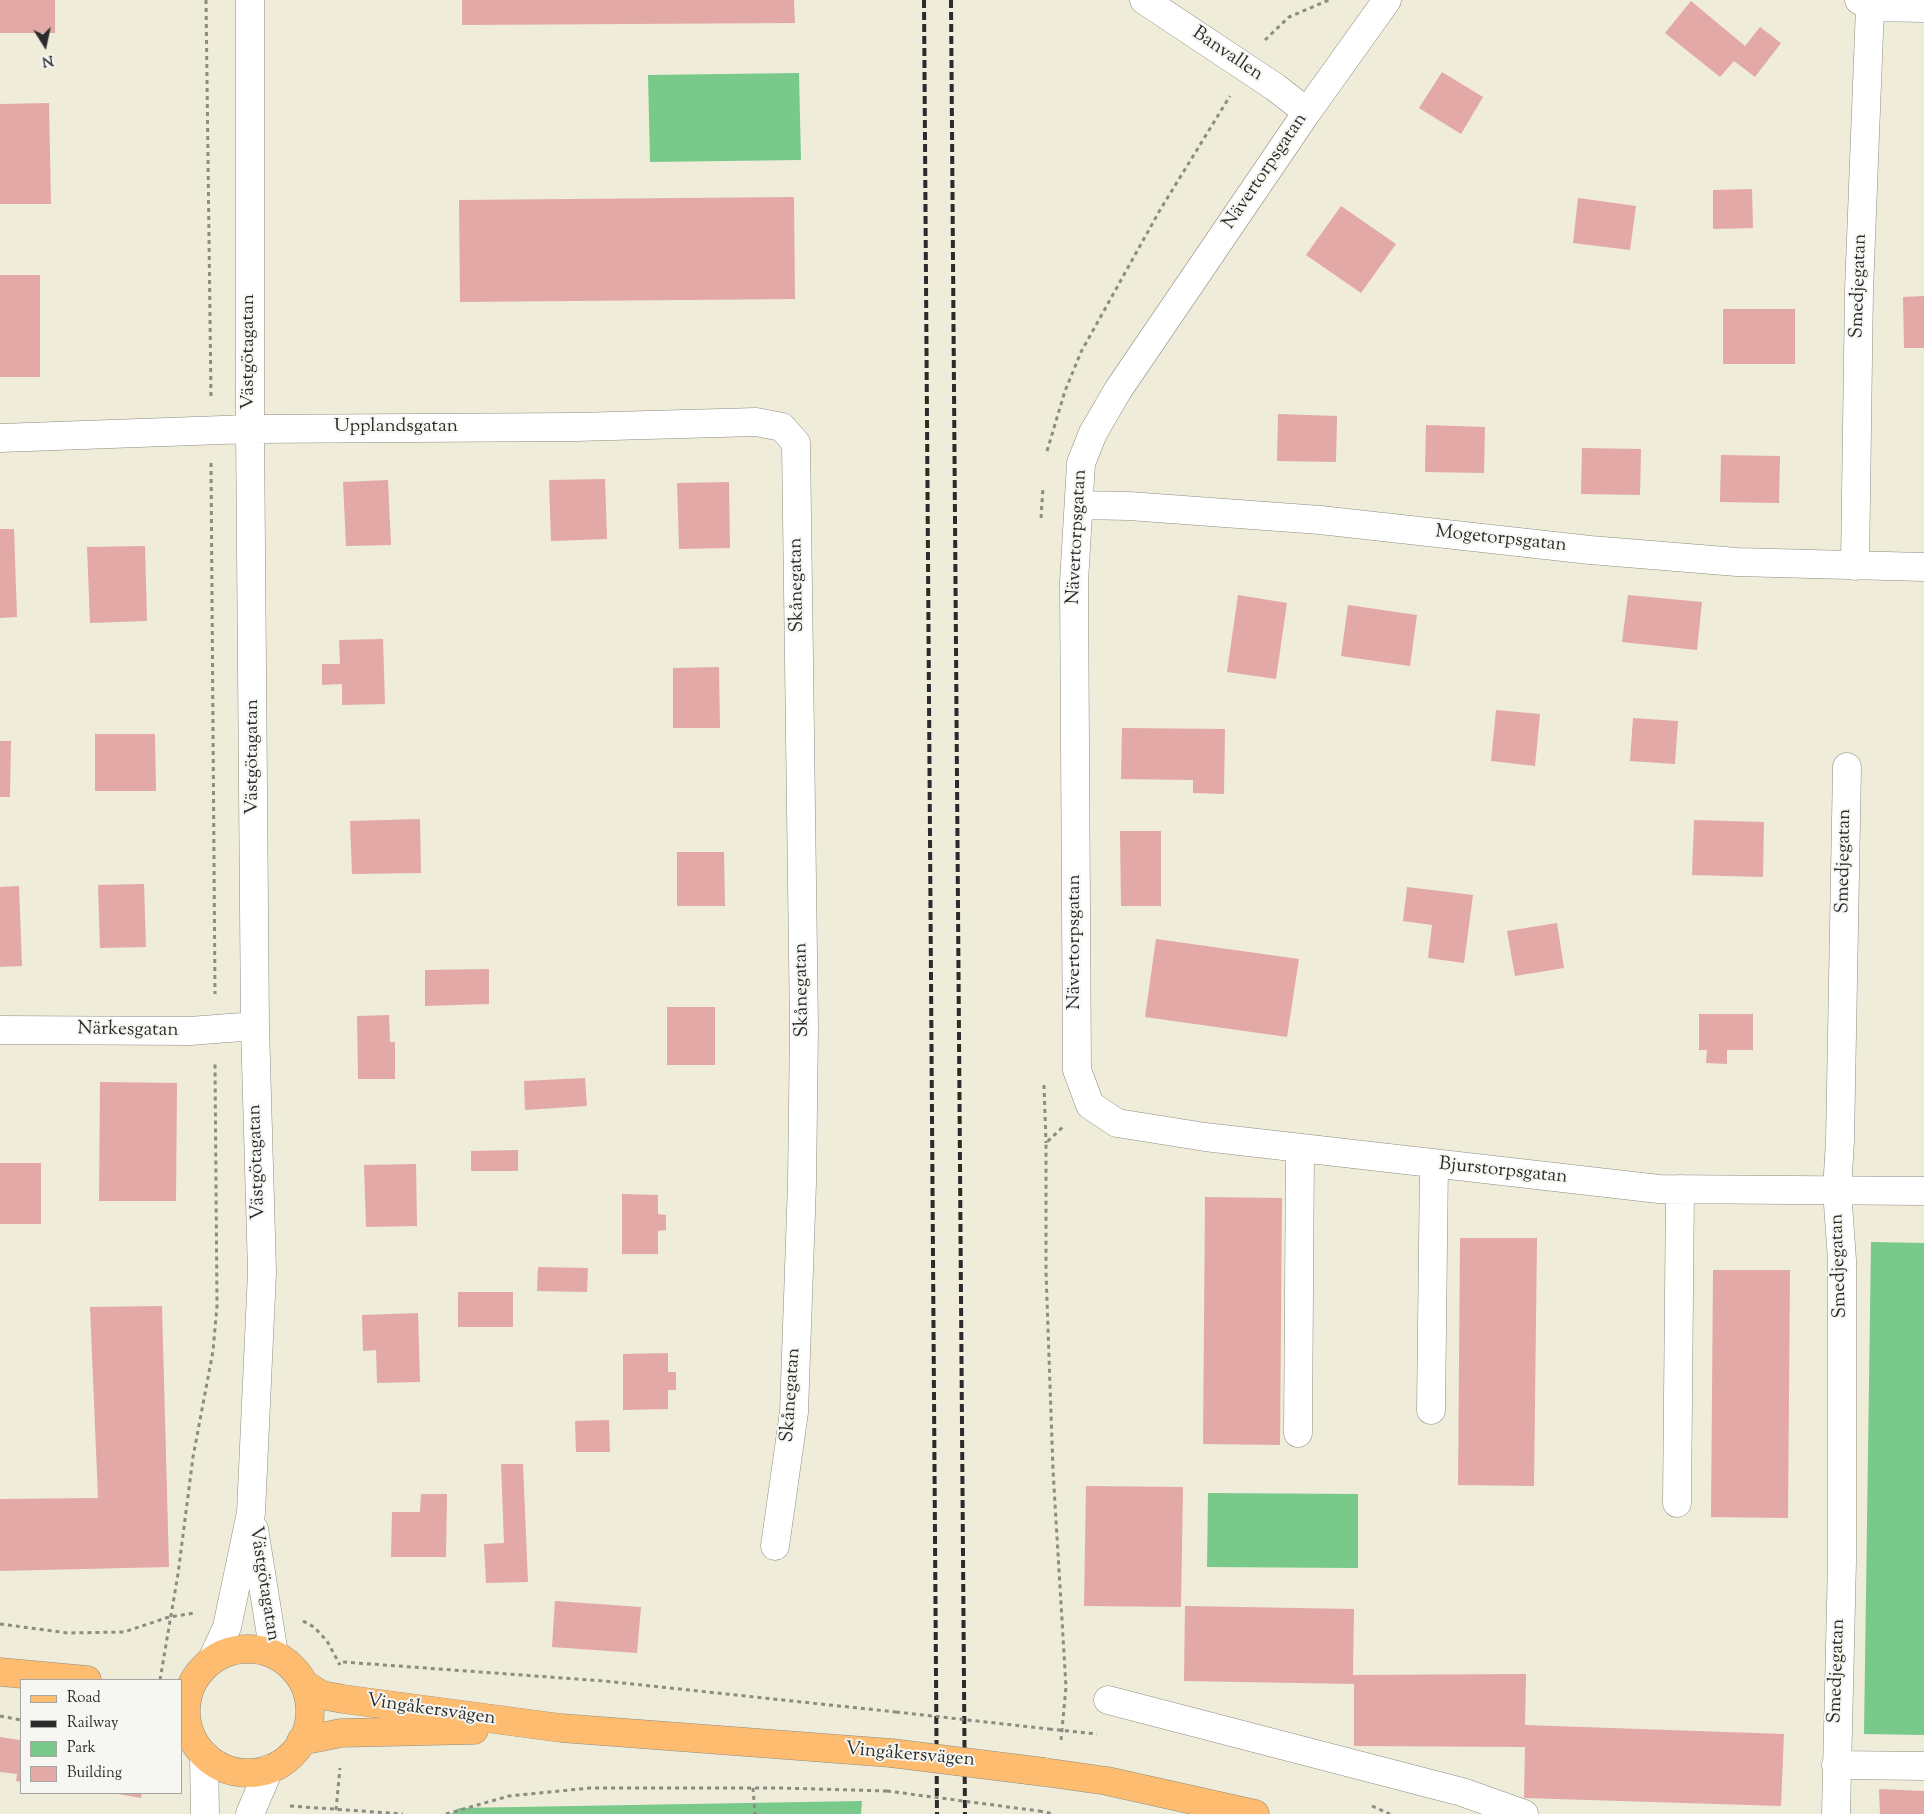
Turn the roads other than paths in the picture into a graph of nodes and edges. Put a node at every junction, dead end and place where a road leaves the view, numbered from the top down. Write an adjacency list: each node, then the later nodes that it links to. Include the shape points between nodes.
1 (250, 0): 7 (street, Västgötagatan)
2 (1144, 0): 6 (street, Banvallen)
3 (1387, 0): 6 (street, Nävertorpsgatan)
4 (1865, 3): 5 (street); 11 (street, Smedjegatan)
5 (1924, 8)
6 (1307, 112): 10 (street, Nävertorpsgatan, via 1093,433 1081,463)
7 (250, 429): 8 (street, Upplandsgatan, via 576,427 756,422 782,427); 9 (street, Upplandsgatan); 14 (street, Västgötagatan)
8 (788, 435): 26 (street, Skånegatan, via 796,443 803,1144 794,1412)
9 (0, 438)
10 (1079, 505): 11 (street, Mogetorpsgatan, via 1320,520 1727,562); 16 (street, Nävertorpsgatan, via 1074,582 1077,1070)
11 (1855, 566): 12 (street, Mogetorpsgatan)
12 (1924, 567)
13 (1847, 767): 20 (street, Smedjegatan)
14 (255, 1026): 15 (street, Närkesgatan, via 215,1030); 25 (street, Västgötagatan, via 262,1272)
15 (0, 1030)
16 (1090, 1105): 17 (street, Bjurstorpsgatan, via 1117,1123)
17 (1300, 1149): 18 (street, Bjurstorpsgatan); 23 (street)
18 (1434, 1164): 19 (street, Bjurstorpsgatan); 22 (street)
19 (1680, 1189): 20 (street, Bjurstorpsgatan); 24 (street)
20 (1837, 1190): 21 (street, Bjurstorpsgatan); 39 (street, Smedjegatan, via 1842,1260 1842,1561)
21 (1924, 1191)
22 (1431, 1410)
23 (1298, 1433)
24 (1677, 1504)
25 (251, 1513): 27 (street, Västgötagatan); 28 (street, Västgötagatan, via 227,1627)
26 (775, 1546)
27 (274, 1654): 28 (main road, Vingåkersvägen, via 250,1649 226,1652); 32 (main road, Vingåkersvägen, via 291,1667)
28 (212, 1660): 34 (main road, Vingåkersvägen)
29 (0, 1672): 30 (main road)
30 (76, 1679)
31 (0, 1682): 33 (main road)
32 (304, 1684): 36 (main road, Vingåkersvägen, via 322,1695 343,1699); 38 (main road, Vingåkersvägen, via 310,1716)
33 (20, 1688)
34 (185, 1689): 37 (main road, Vingåkersvägen)
35 (1108, 1700): 45 (street, via 1453,1790)
36 (561, 1728): 38 (main road, Vingåkersvägen, via 341,1733); 44 (main road, Vingåkersvägen, bridge, via 891,1753 1049,1772 1108,1781)
37 (192, 1740): 41 (main road, Vingåkersvägen, via 222,1767 242,1773); 43 (street, Vingåkersvägen)
38 (302, 1742): 41 (main road, Vingåkersvägen, via 284,1762)
39 (1836, 1765): 40 (street); 46 (street)
40 (1924, 1766)
41 (269, 1769): 42 (street)
42 (252, 1808)
43 (205, 1814)
44 (1255, 1814)
45 (1524, 1814)
46 (1836, 1814)

